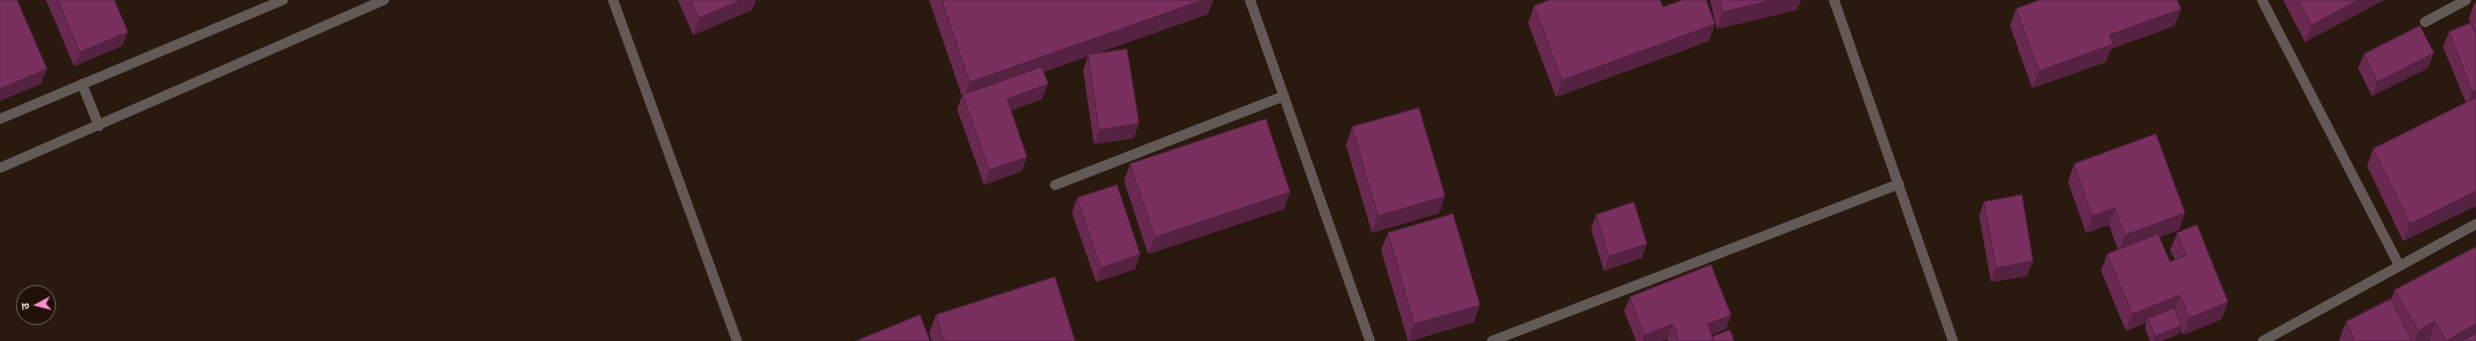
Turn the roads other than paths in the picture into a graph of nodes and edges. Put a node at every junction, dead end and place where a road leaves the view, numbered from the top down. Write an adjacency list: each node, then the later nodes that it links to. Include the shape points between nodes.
1 (283, 0): 9 (street)
2 (384, 0): 12 (street)
3 (613, 0): 18 (street)
4 (1250, 0): 10 (street)
5 (1834, 0): 14 (street)
6 (2262, 0): 17 (street)
7 (2466, 0): 8 (street)
8 (2425, 22)
9 (82, 84): 11 (street); 12 (street)
10 (1284, 96): 15 (street); 19 (street)
11 (0, 119)
12 (99, 126): 13 (street)
13 (0, 168)
14 (1899, 184): 20 (street); 21 (street)
15 (1055, 185)
16 (2476, 224): 17 (street)
17 (2399, 265): 22 (street)
18 (737, 341)
19 (1370, 341)
20 (1492, 341)
21 (1953, 341)
22 (2263, 341)

